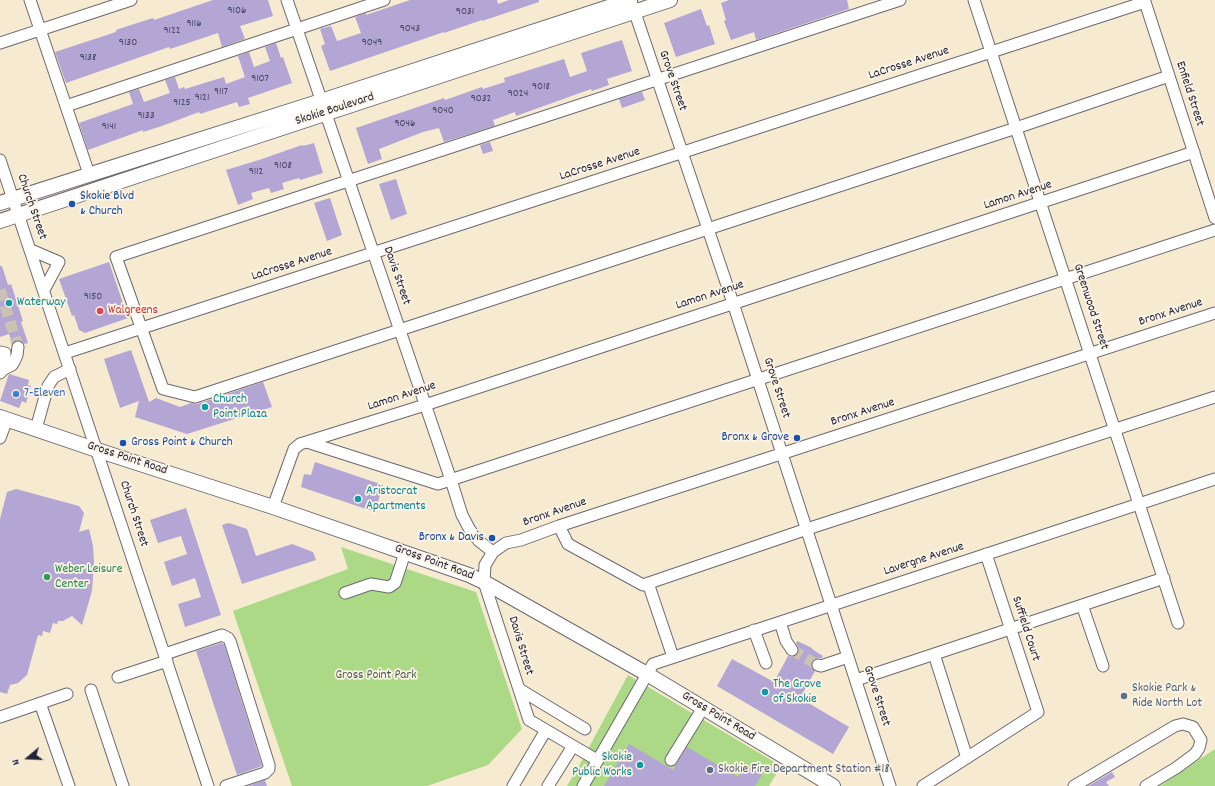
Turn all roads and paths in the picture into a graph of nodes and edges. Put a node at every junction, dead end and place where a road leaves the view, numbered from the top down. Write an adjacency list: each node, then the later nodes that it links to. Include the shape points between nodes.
1 (30, 0): 11 (street)
2 (131, 0): 11 (street)
3 (287, 0): 10 (street, Davis Street)
4 (384, 0): 10 (street)
5 (670, 0): 9 (main road, Skokie Boulevard)
6 (900, 0): 15 (street)
7 (974, 0): 13 (street, Greenwood Street)
8 (1140, 2): 13 (street, LaCrosse Avenue); 14 (street, Enfield Street)
9 (632, 4): 15 (street, Grove Street); 17 (main road, Skokie Boulevard)
10 (296, 29): 16 (street); 17 (street, Davis Street)
11 (40, 30): 12 (street); 16 (street)
12 (0, 43)
13 (992, 52): 18 (street, Greenwood Street); 20 (street, LaCrosse Avenue)
14 (1169, 76): 18 (street); 19 (street, Enfield Street)
15 (657, 80): 20 (street, Grove Street); 23 (street)
16 (66, 106): 22 (street)
17 (323, 107): 22 (main road, Skokie Boulevard); 23 (street, Davis Street); 26 (main road, Skokie Boulevard)
18 (1016, 128): 25 (street, Greenwood Street); 29 (street)
19 (1194, 152): 25 (street, Lamon Avenue); 27 (street, Enfield Street)
20 (682, 153): 29 (street, Grove Street); 32 (street, LaCrosse Avenue)
21 (0, 160): 24 (street, Church Street)
22 (89, 174): 24 (main road, Skokie Boulevard)
23 (348, 181): 32 (street, Davis Street); 37 (street, via 116,257)
24 (7, 201): 26 (street, Church Street)
25 (1041, 203): 33 (street, Greenwood Street); 35 (street, Lamon Avenue)
26 (19, 215): 28 (main road, Skokie Boulevard); 31 (street, Church Street)
27 (1215, 218)
28 (0, 221)
29 (707, 229): 35 (street, Grove Street); 38 (street)
30 (1215, 230): 33 (street)
31 (31, 250): 34 (street, Church Street); 34 (street, via 59,262)
32 (373, 253): 37 (street, LaCrosse Avenue); 38 (street, Davis Street)
33 (1066, 279): 41 (street, Greenwood Street); 44 (street)
34 (44, 290): 40 (street, Church Street)
35 (733, 304): 44 (street, Grove Street); 46 (street, Lamon Avenue)
36 (1215, 313): 41 (street, Bronx Avenue)
37 (142, 328): 38 (street, via 163,389 195,397); 40 (street, LaCrosse Avenue)
38 (400, 330): 46 (street, Davis Street)
39 (18, 348): 42 (street, via 12,365)
40 (65, 353): 43 (street, Church Street)
41 (1090, 354): 48 (street, Greenwood Street); 53 (street, Bronx Avenue)
42 (1, 364)
43 (70, 369): 49 (street, via 54,377 48,386); 52 (street, Church Street)
44 (758, 380): 53 (street, Grove Street); 55 (street)
45 (1215, 397): 48 (street)
46 (425, 405): 51 (street, Lamon Avenue); 55 (street, Davis Street)
47 (3, 418): 49 (main road, Gross Point Road); 50 (street)
48 (1115, 428): 56 (street, Greenwood Street); 59 (street)
49 (36, 429): 52 (main road, Gross Point Road)
50 (0, 438)
51 (307, 442): 55 (street, via 438,484); 57 (street, Lamon Avenue, via 294,449)
52 (97, 450): 57 (main road, Gross Point Road); 76 (street, Church Street)
53 (782, 454): 58 (street, Bronx Avenue); 59 (street, Grove Street)
54 (1215, 479): 56 (street, Lavergne Avenue)
55 (451, 480): 61 (street, Davis Street, via 467,525 479,541)
56 (1139, 503): 63 (street, Lavergne Avenue); 64 (street, Greenwood Street)
57 (273, 507): 62 (main road, Gross Point Road)
58 (559, 526): 60 (street, Bronx Avenue); 66 (street, via 568,544 643,585)
59 (807, 529): 66 (street); 68 (street, Grove Street)
60 (521, 540): 61 (street, Bronx Avenue, via 506,543); 65 (street, Bronx Avenue, via 499,557)
61 (494, 552): 65 (street, via 485,565)
62 (405, 553): 65 (main road, Gross Point Road); 67 (street, via 395,583 389,587 371,584)
63 (986, 554): 68 (street, Lavergne Avenue); 72 (street, Suffield Court)
64 (1164, 578): 69 (street); 71 (street, Greenwood Street)
65 (484, 582): 82 (main road, Gross Point Road); 85 (street, Davis Street)
66 (648, 583): 77 (street)
67 (345, 593)
68 (831, 604): 70 (street, Lavergne Avenue); 78 (street, Grove Street)
69 (1082, 605): 72 (street); 81 (street)
70 (780, 622): 73 (street, Lavergne Avenue); 74 (street)
71 (1178, 623)
72 (1010, 629): 75 (street); 94 (street, Suffield Court, via 1038,712)
73 (754, 630): 77 (street, Lavergne Avenue); 79 (street)
74 (792, 650)
75 (934, 654): 84 (street); 94 (street)
76 (166, 657): 83 (street); 99 (street, Church Street); 100 (street, via 222,635 230,641 269,769 265,773)
77 (673, 657): 82 (street, Lavergne Avenue, via 653,664)
78 (848, 657): 80 (street); 84 (street, Grove Street)
79 (766, 663)
80 (818, 665)
81 (1103, 666)
82 (647, 674): 89 (main road, Gross Point Road); 95 (street, Lavergne Avenue)
83 (118, 676)
84 (856, 680): 105 (street, Grove Street)
85 (519, 689): 91 (street); 92 (street, Davis Street, via 529,720)
86 (91, 690): 98 (street)
87 (66, 694): 88 (street)
88 (40, 703): 90 (street); 97 (street)
89 (703, 708): 96 (street); 104 (main road, Gross Point Road)
90 (0, 717)
91 (585, 728)
92 (546, 730): 93 (street); 101 (street)
93 (573, 746): 95 (street); 102 (street)
94 (968, 758): 106 (street)
95 (597, 760): 103 (street, Lavergne Avenue)
96 (671, 760)
97 (69, 786)
98 (123, 786)
99 (208, 786)
100 (226, 786)
101 (513, 786)
102 (548, 786)
103 (582, 786)
104 (833, 786)
105 (890, 786)
106 (923, 786)
107 (1074, 786): 108 (street, via 1175,726 1183,724 1193,727 1201,740 1195,754)
108 (1146, 786)

